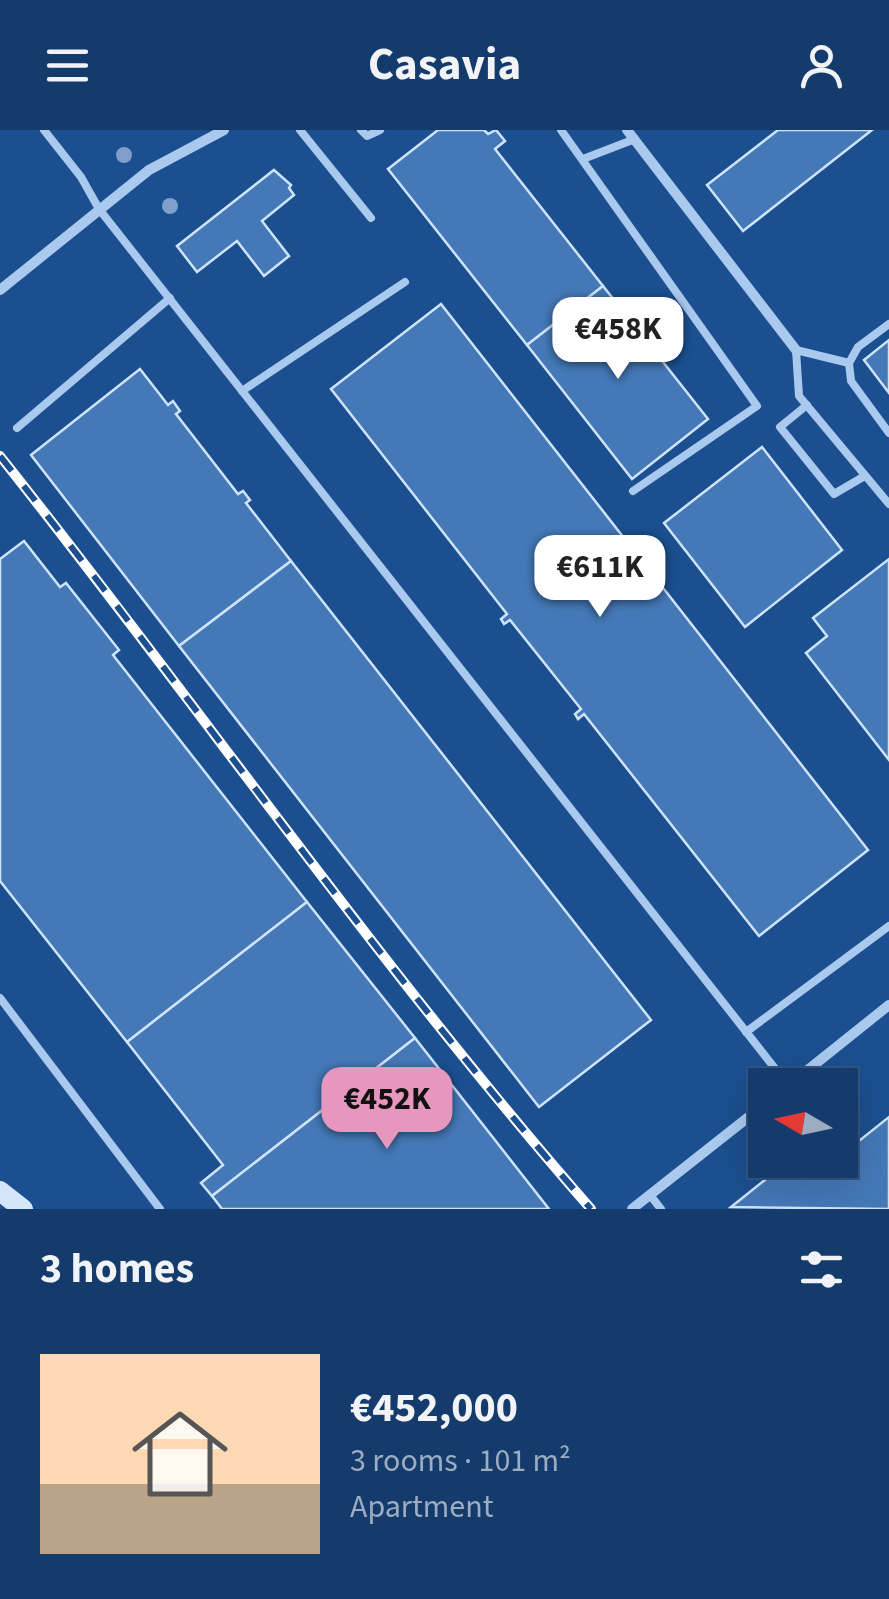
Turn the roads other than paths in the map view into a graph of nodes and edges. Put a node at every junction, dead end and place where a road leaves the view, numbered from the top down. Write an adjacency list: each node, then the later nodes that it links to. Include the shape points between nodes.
1 (44, 130): 9 (lane)
2 (224, 130): 9 (street, via 149,170)
3 (300, 130): 10 (lane)
4 (361, 130): 5 (lane, via 366,136)
5 (380, 130)
6 (561, 130): 8 (lane)
7 (631, 135): 8 (lane); 15 (street)
8 (582, 159): 22 (lane, via 757,406)
9 (99, 209): 12 (street); 13 (lane)
10 (370, 218)
11 (405, 282): 17 (lane)
12 (0, 290)
13 (170, 298): 17 (lane); 19 (lane)
14 (889, 324): 16 (lane)
15 (796, 350): 16 (lane); 18 (lane, via 799,396)
16 (849, 362): 20 (lane, via 851,380)
17 (242, 391): 27 (lane)
18 (807, 405): 21 (lane); 21 (lane, via 780,427 834,494)
19 (17, 428)
20 (889, 432)
21 (864, 477): 23 (lane)
22 (633, 490)
23 (889, 504)
24 (889, 926): 27 (lane)
25 (0, 998): 34 (lane)
26 (889, 1006): 29 (street)
27 (746, 1032): 28 (lane)
28 (775, 1068)
29 (810, 1068)
30 (748, 1117): 32 (street)
31 (0, 1191): 33 (street)
32 (650, 1195): 35 (street); 36 (lane)
33 (23, 1209)
34 (160, 1209)
35 (632, 1209)
36 (661, 1209)

